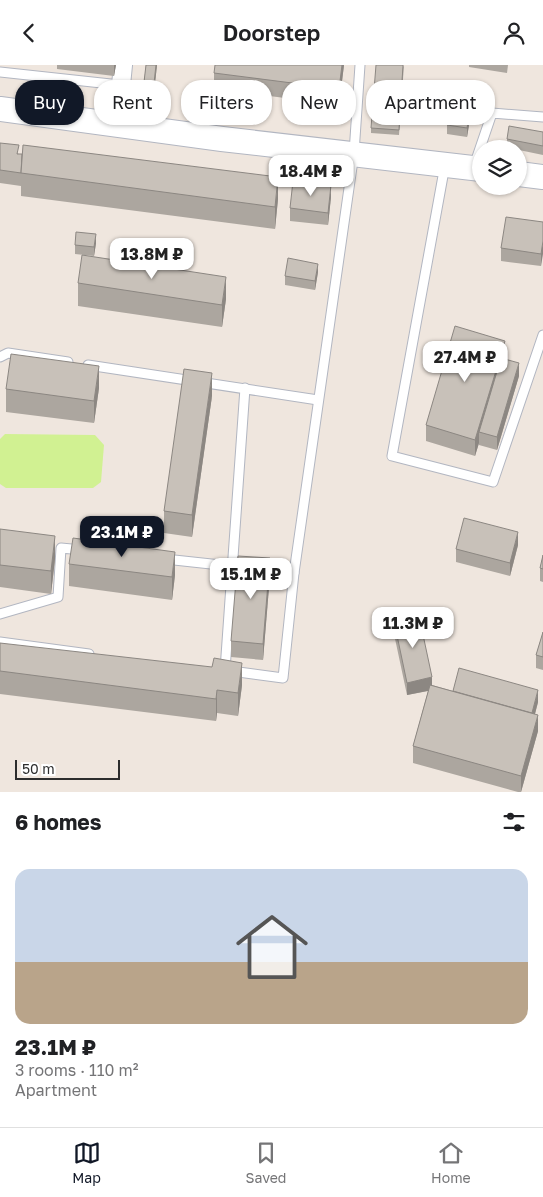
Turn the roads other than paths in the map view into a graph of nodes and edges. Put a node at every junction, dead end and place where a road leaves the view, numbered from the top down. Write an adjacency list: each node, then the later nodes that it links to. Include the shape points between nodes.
1 (123, 65): 4 (street)
2 (360, 65): 11 (lane)
3 (0, 71): 5 (lane)
4 (121, 80)
5 (94, 82)
6 (0, 109): 8 (street)
7 (543, 117): 10 (lane, via 492,113)
8 (94, 122)
9 (117, 125): 11 (street)
10 (485, 140)
11 (354, 153): 12 (street); 19 (lane)
12 (445, 165): 13 (street); 16 (lane, via 392,456 492,482)
13 (472, 168)
14 (527, 175): 15 (street)
15 (543, 177)
16 (543, 335)
17 (0, 357): 18 (lane, via 8,353)
18 (245, 388): 19 (lane); 22 (lane)
19 (318, 400): 23 (lane)
20 (90, 551): 24 (lane, via 61,548 58,597)
21 (156, 558): 22 (lane)
22 (233, 566): 23 (lane); 28 (lane)
23 (294, 573): 28 (lane, via 283,678)
24 (0, 613)
25 (0, 643): 26 (lane)
26 (98, 655)
27 (215, 669): 28 (lane)
28 (225, 670)

